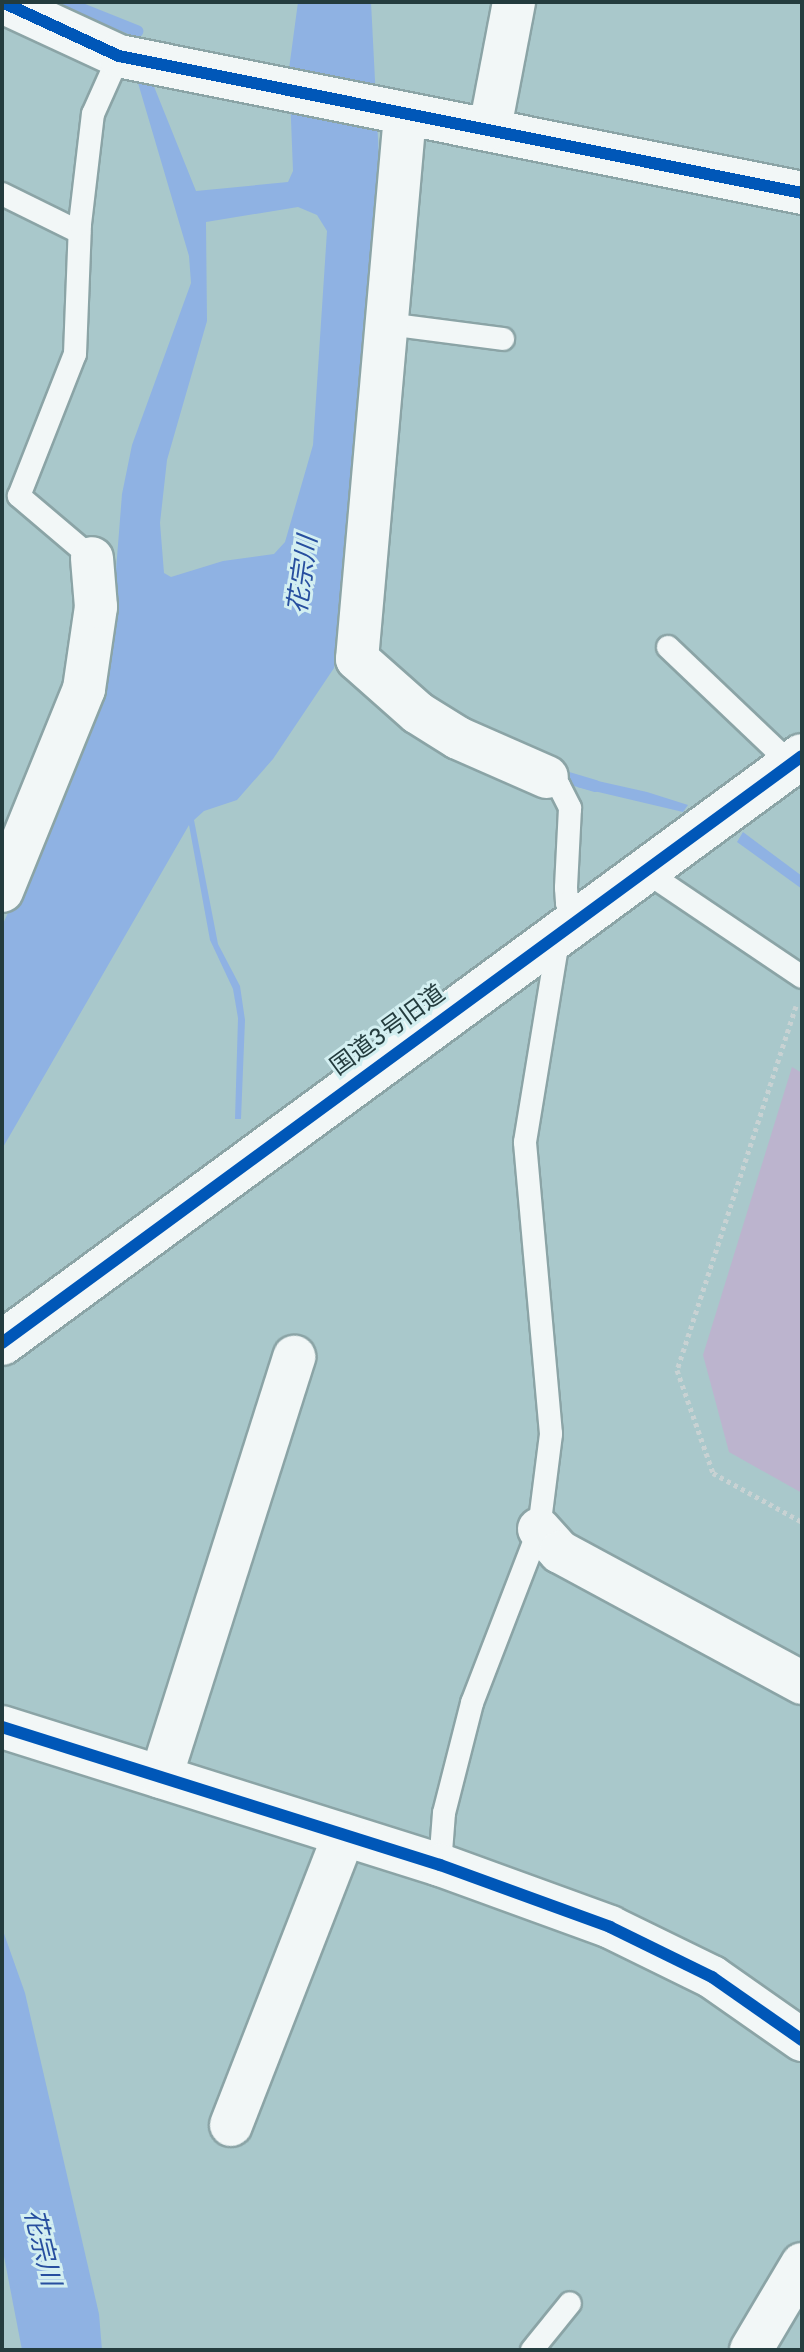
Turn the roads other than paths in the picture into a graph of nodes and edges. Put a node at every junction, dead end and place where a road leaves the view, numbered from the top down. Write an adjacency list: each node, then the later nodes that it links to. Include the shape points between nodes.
1 (2, 2): 3 (street)
2 (514, 2): 5 (street)
3 (119, 56): 4 (street); 8 (lane, via 93,114)
4 (402, 115): 5 (street); 9 (street)
5 (490, 128): 6 (street)
6 (802, 193)
7 (2, 194): 8 (lane)
8 (79, 232): 11 (lane, via 75,354)
9 (388, 324): 10 (lane); 15 (street, via 357,659 418,713 458,738)
10 (503, 339)
11 (10, 490): 12 (lane)
12 (92, 558): 17 (street, via 96,607 84,689)
13 (668, 647): 14 (lane)
14 (796, 760): 16 (street, 国道3号旧道)
15 (547, 777): 18 (lane, via 559,786 570,808)
16 (645, 871): 18 (street, 国道3号旧道); 19 (lane)
17 (2, 891)
18 (568, 927): 20 (street, 国道3号旧道); 22 (lane, via 525,1142 551,1434)
19 (802, 977)
20 (2, 1343)
21 (294, 1357): 25 (street)
22 (539, 1529): 23 (street, via 560,1552); 27 (lane, via 472,1703 444,1813)
23 (802, 1683)
24 (2, 1727): 25 (street)
25 (161, 1777): 26 (street)
26 (344, 1835): 27 (street); 29 (street)
27 (440, 1865): 28 (street, via 610,1927 712,1977)
28 (802, 2040)
29 (231, 2125)
30 (802, 2264): 33 (street)
31 (570, 2303): 32 (lane)
32 (532, 2350)
33 (751, 2350)

